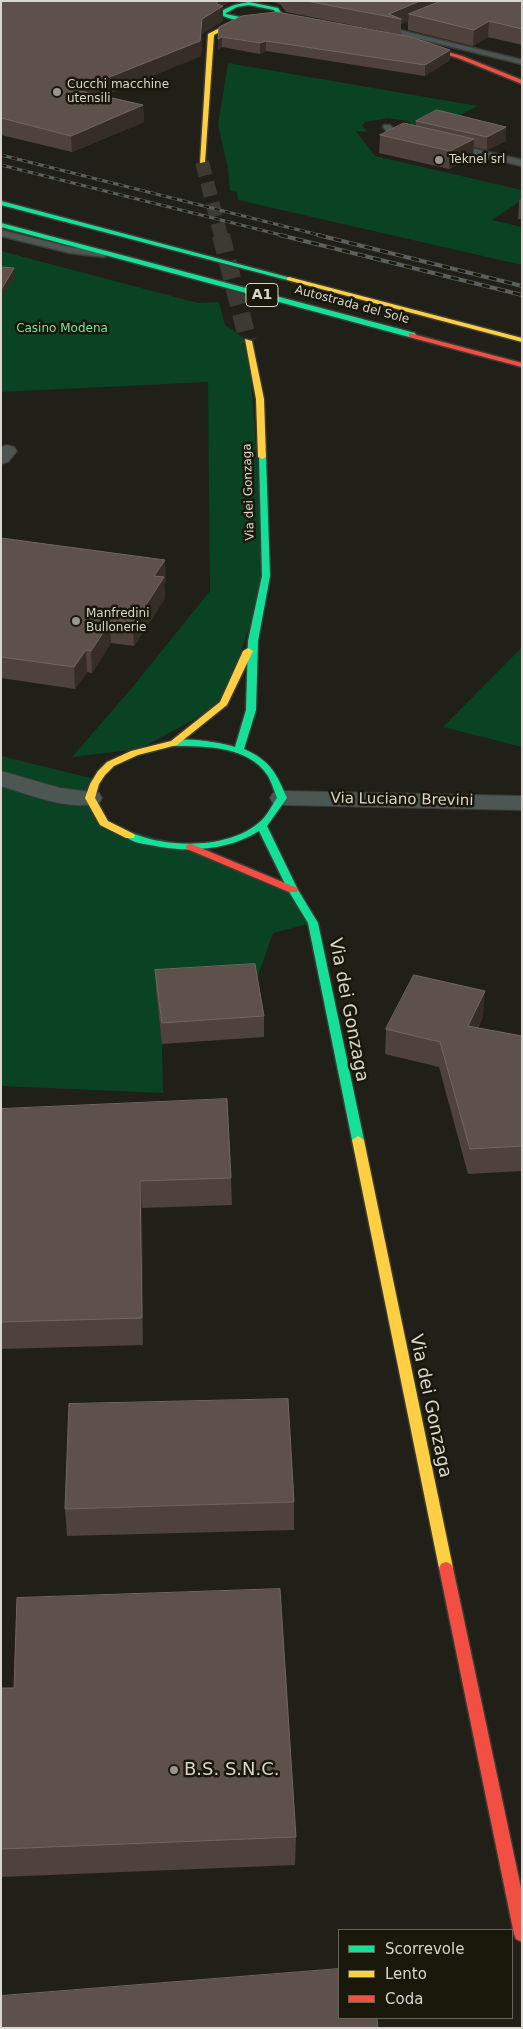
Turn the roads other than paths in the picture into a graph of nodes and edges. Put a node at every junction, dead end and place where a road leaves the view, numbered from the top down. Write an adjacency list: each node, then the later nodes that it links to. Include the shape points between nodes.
1 (255, 3): 2 (main road, via 234,6 223,12); 2 (main road, via 276,9 280,17)
2 (239, 20): 10 (main road, via 211,34)
3 (413, 23): 5 (lane, via 394,30)
4 (379, 35): 6 (main road, via 460,57)
5 (522, 62)
6 (522, 82)
7 (387, 127): 8 (lane, via 394,134)
8 (421, 140)
9 (439, 144): 11 (lane)
10 (202, 162)
11 (522, 163)
12 (1, 203): 16 (main road, Autostrada del Sole / A1)
13 (1, 225): 15 (main road, Autostrada del Sole / A1)
14 (1, 233): 15 (lane, via 70,250)
15 (119, 256): 18 (main road, Autostrada del Sole / A1)
16 (522, 340)
17 (248, 342): 19 (main road, Via dei Gonzaga, via 260,398 266,576)
18 (522, 364)
19 (253, 641): 20 (main road, Via dei Gonzaga, via 224,703); 21 (main road, Via dei Gonzaga, via 250,710)
20 (174, 743): 21 (main road, Via dei Gonzaga, via 197,743); 23 (main road, Via dei Gonzaga, via 140,749 113,762 95,779)
21 (239, 751): 24 (main road, Via dei Gonzaga, via 261,762 272,775)
22 (1, 778): 23 (street, via 58,795)
23 (90, 798): 27 (main road, via 104,824 141,842)
24 (282, 798): 25 (street, Via Luciano Brevini); 26 (main road)
25 (522, 803)
26 (262, 826): 27 (main road, via 217,844); 28 (main road, Via dei Gonzaga)
27 (190, 847): 28 (main road)
28 (293, 890): 29 (main road, Via dei Gonzaga, via 313,923)
29 (522, 1934)

